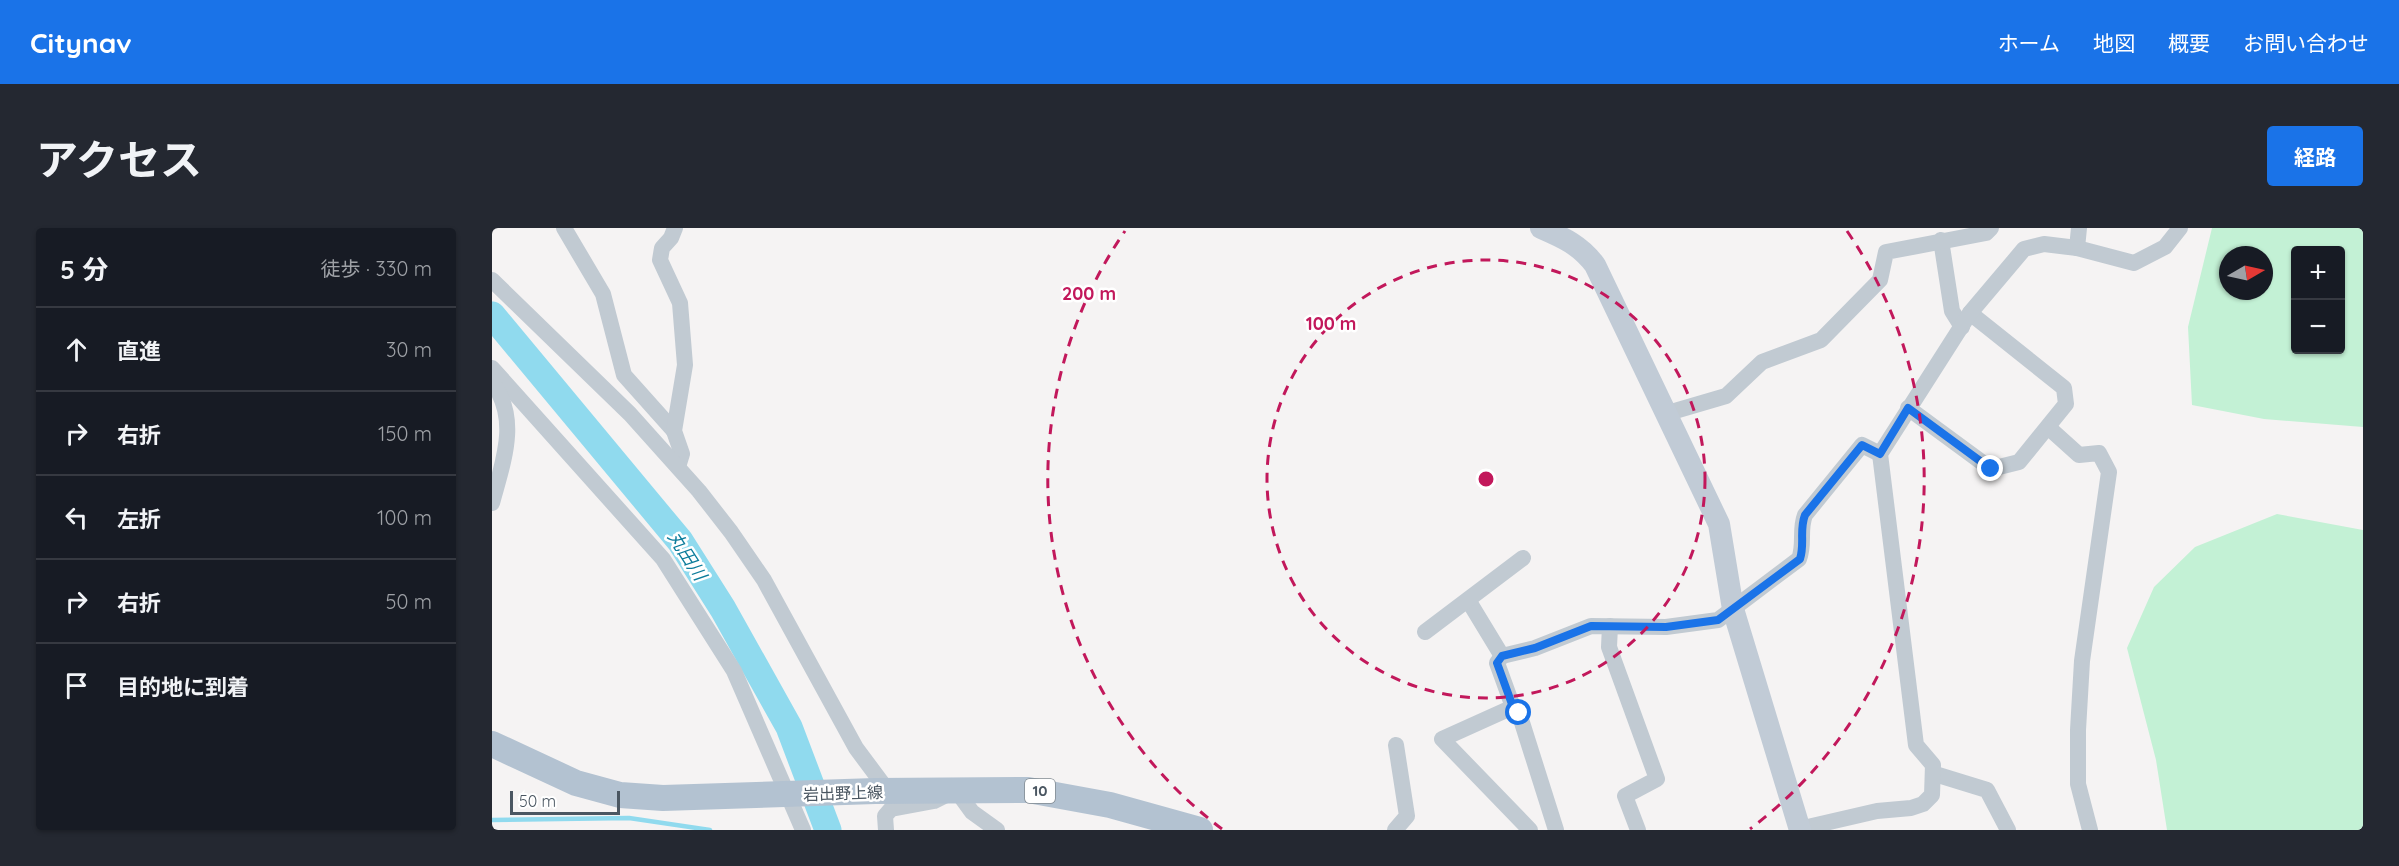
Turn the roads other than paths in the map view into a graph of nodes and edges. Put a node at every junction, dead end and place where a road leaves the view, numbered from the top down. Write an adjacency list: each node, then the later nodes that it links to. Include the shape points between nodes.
1 (564, 228): 16 (street, via 603,294 624,375)
2 (675, 228): 16 (street, via 662,248 660,260 680,303 685,365)
3 (1541, 228): 14 (street, via 1572,241 1595,265)
4 (1991, 228): 7 (street, via 1986,233)
5 (2079, 228): 8 (street)
6 (2180, 228): 8 (street, via 2164,247 2134,263)
7 (1941, 240): 10 (street, via 1952,312); 14 (street, via 1886,252 1880,280 1821,340 1762,363 1726,396)
8 (2077, 248): 10 (street, via 2044,244 2024,249)
9 (492, 280): 18 (street, via 630,414)
10 (1966, 320): 13 (street); 15 (street, via 2064,388 2066,404)
11 (492, 368): 32 (street, via 663,559 734,671)
12 (492, 382): 19 (street, via 506,404 508,443)
13 (1908, 408): 15 (street, via 1991,469 2019,462); 17 (street)
14 (1668, 413): 22 (street, via 1719,524)
15 (2049, 428): 43 (street, via 2079,455 2099,453 2109,472 2082,661 2078,730 2078,784)
16 (674, 431): 18 (street, via 682,454)
17 (1880, 454): 22 (street, via 1862,445 1805,515 1800,559); 29 (street, via 1916,745 1933,765)
18 (678, 467): 31 (street, via 731,531 764,580)
19 (492, 502)
20 (1523, 558): 21 (street)
21 (1468, 600): 24 (street); 25 (street)
22 (1733, 609): 23 (street, via 1718,620 1666,627); 41 (street)
23 (1610, 626): 25 (street, via 1591,626); 40 (street, via 1609,647 1657,779 1625,796)
24 (1425, 632)
25 (1502, 656): 26 (street, via 1497,663)
26 (1513, 707): 38 (street, via 1442,739); 39 (street, via 1519,713)
27 (492, 744): 32 (main road, 岩出野上線 / 10, via 576,783 620,795)
28 (1396, 745): 37 (street, via 1407,816)
29 (1935, 774): 41 (street, via 1932,795 1923,804); 42 (street, via 1987,790)
30 (956, 790): 31 (main road, 岩出野上線 / 10); 34 (street, via 934,801 891,809 885,816); 35 (street, via 972,812); 36 (main road, 岩出野上線 / 10, via 1059,794 1173,820)
31 (881, 791): 32 (main road, 岩出野上線 / 10)
32 (790, 795): 33 (street)
33 (803, 830)
34 (886, 830)
35 (997, 830)
36 (1200, 830)
37 (1395, 830)
38 (1530, 830)
39 (1556, 830)
40 (1638, 830)
41 (1799, 830)
42 (2008, 830)
43 (2090, 830)

